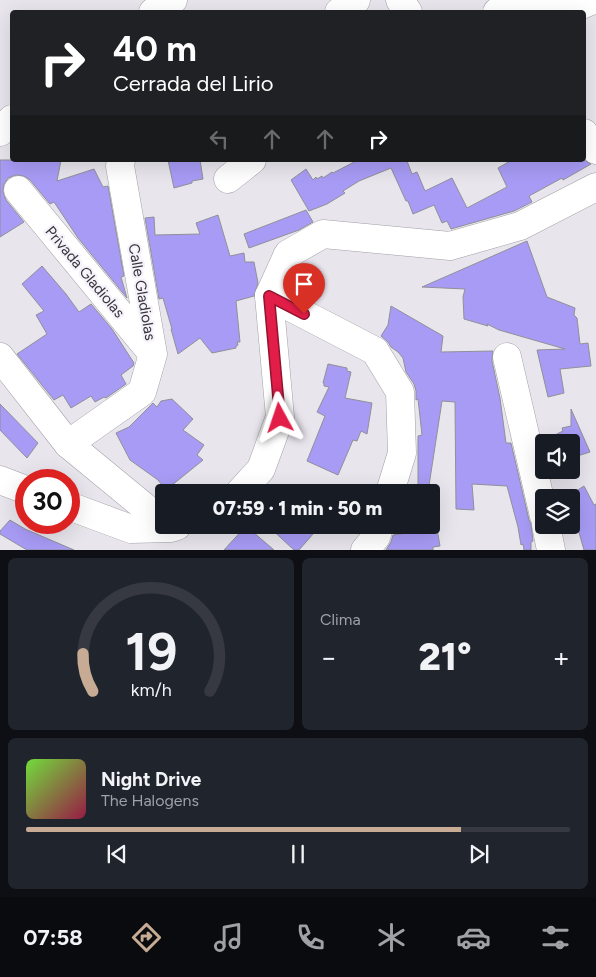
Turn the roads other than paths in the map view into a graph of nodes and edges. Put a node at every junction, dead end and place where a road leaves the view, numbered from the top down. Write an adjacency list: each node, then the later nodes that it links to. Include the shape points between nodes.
1 (173, 0): 5 (street)
2 (356, 0): 6 (street)
3 (593, 0): 4 (street, via 580,6)
4 (545, 5): 7 (street)
5 (156, 10)
6 (342, 10)
7 (511, 10)
8 (10, 121): 9 (street)
9 (0, 132)
10 (586, 136): 11 (street)
11 (596, 150)
12 (121, 162): 18 (street, Calle Gladiolas)
13 (249, 162): 14 (street)
14 (228, 179)
15 (596, 187): 17 (street, via 520,226 450,246 323,234 288,254)
16 (18, 190): 18 (street, Privada Gladiolas)
17 (269, 296): 23 (street, via 280,418 261,469); 24 (street, via 375,351 400,392 402,453)
18 (153, 354): 21 (street, Calle Gladiolas, via 142,392)
19 (0, 357): 21 (street)
20 (507, 357): 26 (street)
21 (68, 444): 28 (street)
22 (0, 480): 25 (street)
23 (247, 484)
24 (392, 484)
25 (15, 486)
26 (538, 489)
27 (80, 510): 29 (street, via 132,529)
28 (155, 512)
29 (155, 527)
30 (377, 534): 32 (street)
31 (548, 534): 33 (street)
32 (366, 550)
33 (551, 550)

